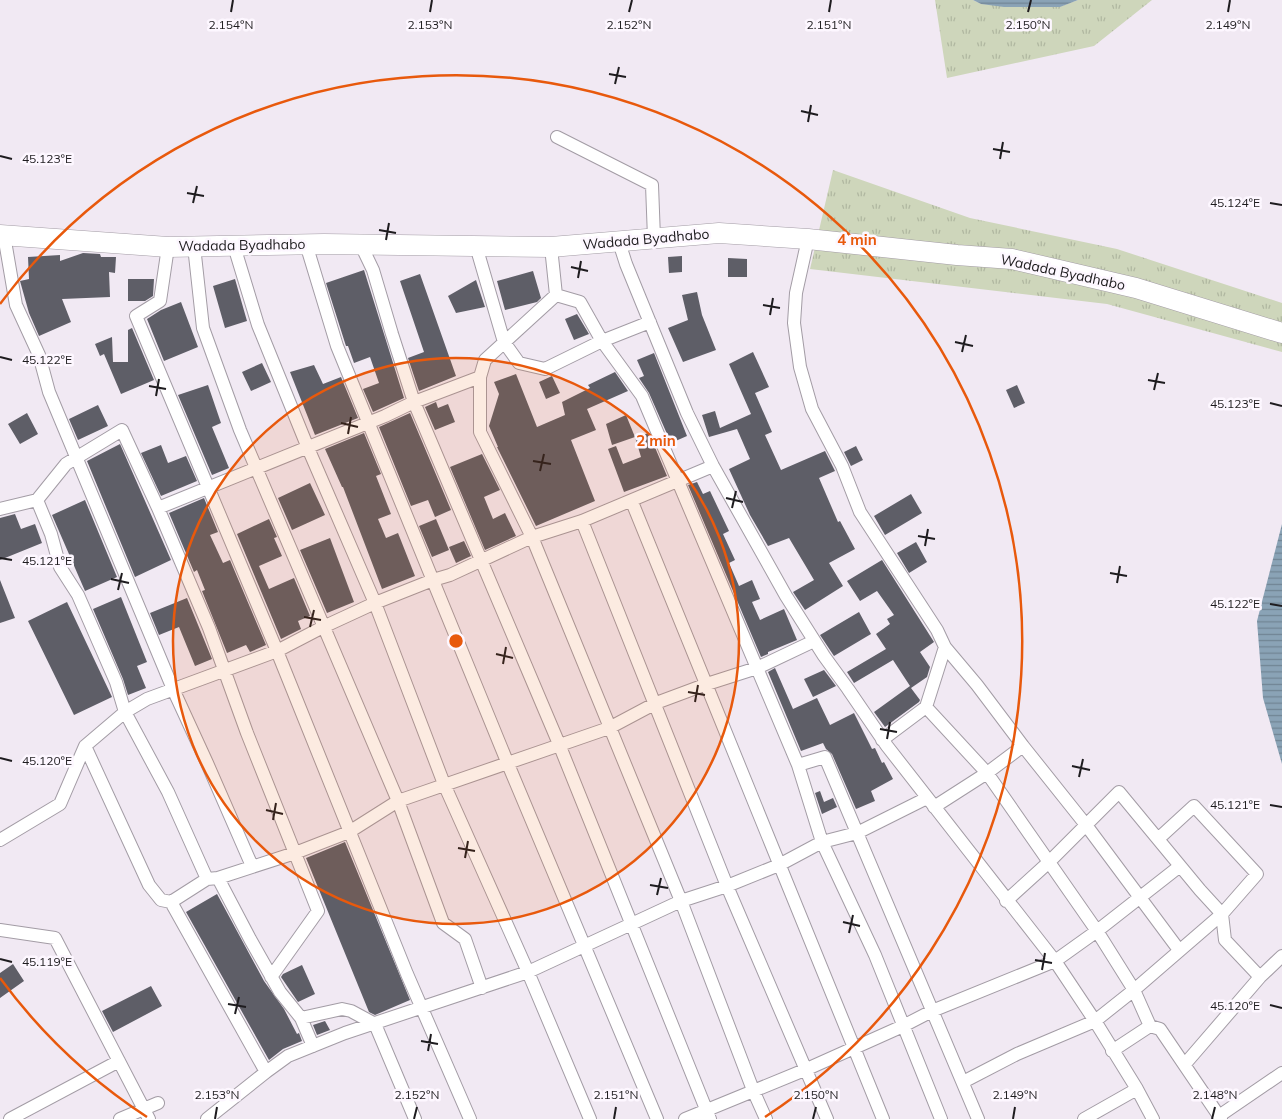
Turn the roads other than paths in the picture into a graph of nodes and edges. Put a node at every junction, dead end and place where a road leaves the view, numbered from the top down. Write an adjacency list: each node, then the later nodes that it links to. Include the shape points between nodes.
1 (557, 137): 3 (street, via 652,185)
2 (2, 235): 8 (main road, Wadada Byadhabo); 22 (street, via 16,305 39,355 49,392)
3 (654, 238): 4 (main road, Wadada Byadhabo, via 719,233); 5 (main road, Wadada Byadhabo)
4 (808, 239): 15 (main road, Wadada Byadhabo, via 1012,259 1136,288); 38 (street, via 796,293 794,323 800,367 812,409 842,466 860,512)
5 (619, 242): 12 (main road, Wadada Byadhabo); 14 (street)
6 (306, 244): 7 (main road, Wadada Byadhabo); 10 (main road, Wadada Byadhabo); 20 (street, via 337,346)
7 (361, 245): 11 (main road, Wadada Byadhabo); 19 (street, via 373,270)
8 (168, 246): 9 (main road, Wadada Byadhabo); 26 (street, via 160,301 136,316)
9 (194, 246): 10 (main road, Wadada Byadhabo); 24 (street, via 203,328)
10 (234, 246): 21 (street, via 258,325)
11 (476, 246): 12 (main road, Wadada Byadhabo); 17 (street)
12 (551, 247): 13 (street)
13 (556, 295): 16 (street, via 580,302); 17 (street)
14 (650, 322): 16 (street); 23 (street)
15 (1282, 333)
16 (602, 341): 17 (street, via 545,370 519,363); 25 (street, via 642,396)
17 (504, 342): 18 (street, via 485,360)
18 (480, 377): 19 (street); 32 (street, via 480,432)
19 (414, 402): 20 (street); 33 (street)
20 (368, 422): 21 (street); 34 (street)
21 (308, 448): 24 (street); 35 (street)
22 (76, 457): 27 (street, via 66,464); 29 (street, via 122,430); 43 (street)
23 (713, 466): 25 (street); 37 (street)
24 (256, 469): 26 (street); 36 (street)
25 (678, 482): 28 (street); 40 (street)
26 (208, 488): 29 (street); 39 (street)
27 (37, 500): 30 (street); 46 (street, via 60,567 82,604 116,682)
28 (632, 502): 31 (street); 42 (street)
29 (158, 508): 41 (street)
30 (0, 509)
31 (582, 522): 32 (street); 44 (street)
32 (532, 537): 33 (street); 47 (street)
33 (482, 561): 34 (street); 49 (street)
34 (433, 580): 35 (street); 52 (street)
35 (375, 603): 36 (street); 55 (street)
36 (323, 627): 39 (street); 56 (street)
37 (814, 641): 40 (street); 48 (street)
38 (945, 647): 45 (street); 51 (street)
39 (277, 651): 41 (street); 59 (street)
40 (757, 668): 42 (street); 53 (street)
41 (225, 670): 43 (street); 64 (street)
42 (707, 684): 44 (street); 66 (street)
43 (173, 689): 46 (street); 67 (street)
44 (656, 703): 47 (street); 70 (street)
45 (926, 707): 48 (street); 54 (street)
46 (125, 712): 50 (street); 69 (street)
47 (609, 728): 49 (street); 72 (street)
48 (882, 740): 57 (street)
49 (560, 744): 52 (street); 76 (street)
50 (85, 746): 62 (street, via 60,804); 74 (street, via 149,884 161,900)
51 (1023, 746): 54 (street); 58 (street)
52 (508, 764): 55 (street); 79 (street)
53 (798, 765): 60 (street, via 825,757); 63 (street)
54 (987, 773): 57 (street); 65 (street)
55 (444, 784): 56 (street); 83 (street)
56 (398, 801): 59 (street); 86 (street, via 443,923 465,939)
57 (930, 803): 60 (street); 73 (street)
58 (1086, 825): 61 (street, via 1119,792); 65 (street); 71 (street)
59 (349, 832): 64 (street); 88 (street)
60 (857, 832): 63 (street); 89 (street)
61 (1158, 839): 68 (street); 75 (street, via 1194,806 1257,874)
62 (0, 840)
63 (822, 842): 66 (street); 93 (street, via 875,955)
64 (295, 853): 67 (street); 84 (street, via 318,911)
65 (1049, 862): 73 (street); 78 (street)
66 (779, 865): 70 (street); 96 (street)
67 (252, 866): 69 (street)
68 (1180, 866): 71 (street); 75 (street)
69 (213, 879): 74 (street); 84 (street)
70 (727, 886): 72 (street); 100 (street)
71 (1140, 897): 78 (street); 80 (street)
72 (681, 901): 76 (street); 105 (street)
73 (1006, 901): 82 (street)
74 (171, 902): 101 (street)
75 (1222, 914): 80 (street); 85 (street, via 1225,940)
76 (631, 924): 79 (street); 108 (street)
77 (0, 930): 98 (street, via 54,938)
78 (1096, 931): 82 (street); 87 (street)
79 (584, 946): 83 (street); 116 (street)
80 (1180, 950): 87 (street)
81 (1282, 956): 85 (street)
82 (1055, 961): 89 (street); 91 (street)
83 (528, 972): 86 (street); 115 (street)
84 (271, 977): 90 (street)
85 (1260, 977): 99 (street)
86 (482, 988): 88 (street)
87 (1134, 990): 91 (street); 94 (street)
88 (422, 1008): 92 (street); 114 (street)
89 (932, 1011): 93 (street); 103 (street)
90 (301, 1018): 92 (street, via 342,1009); 95 (street)
91 (1095, 1021): 97 (street); 103 (street, via 1017,1054)
92 (375, 1024): 95 (street); 113 (street)
93 (903, 1026): 96 (street); 121 (street)
94 (1150, 1026): 97 (street); 99 (street, via 1160,1029)
95 (313, 1046): 101 (street, via 288,1056)
96 (854, 1047): 100 (street); 120 (street)
97 (1112, 1051): 104 (street)
98 (119, 1061): 107 (street); 110 (street)
99 (1185, 1064): 109 (street)
100 (807, 1069): 105 (street); 119 (street)
101 (266, 1072): 112 (street)
102 (1282, 1073): 109 (street)
103 (962, 1082): 122 (street)
104 (1137, 1089): 123 (street); 124 (street)
105 (753, 1090): 108 (street); 118 (street)
106 (158, 1103): 107 (street)
107 (146, 1114): 111 (street)
108 (709, 1114): 117 (street)
109 (1220, 1117)
110 (10, 1119)
111 (120, 1119)
112 (206, 1119)
113 (415, 1119)
114 (470, 1119)
115 (590, 1119)
116 (656, 1119)
117 (685, 1119)
118 (766, 1119)
119 (828, 1119)
120 (883, 1119)
121 (941, 1119)
122 (978, 1119)
123 (1084, 1119)
124 (1153, 1119)

